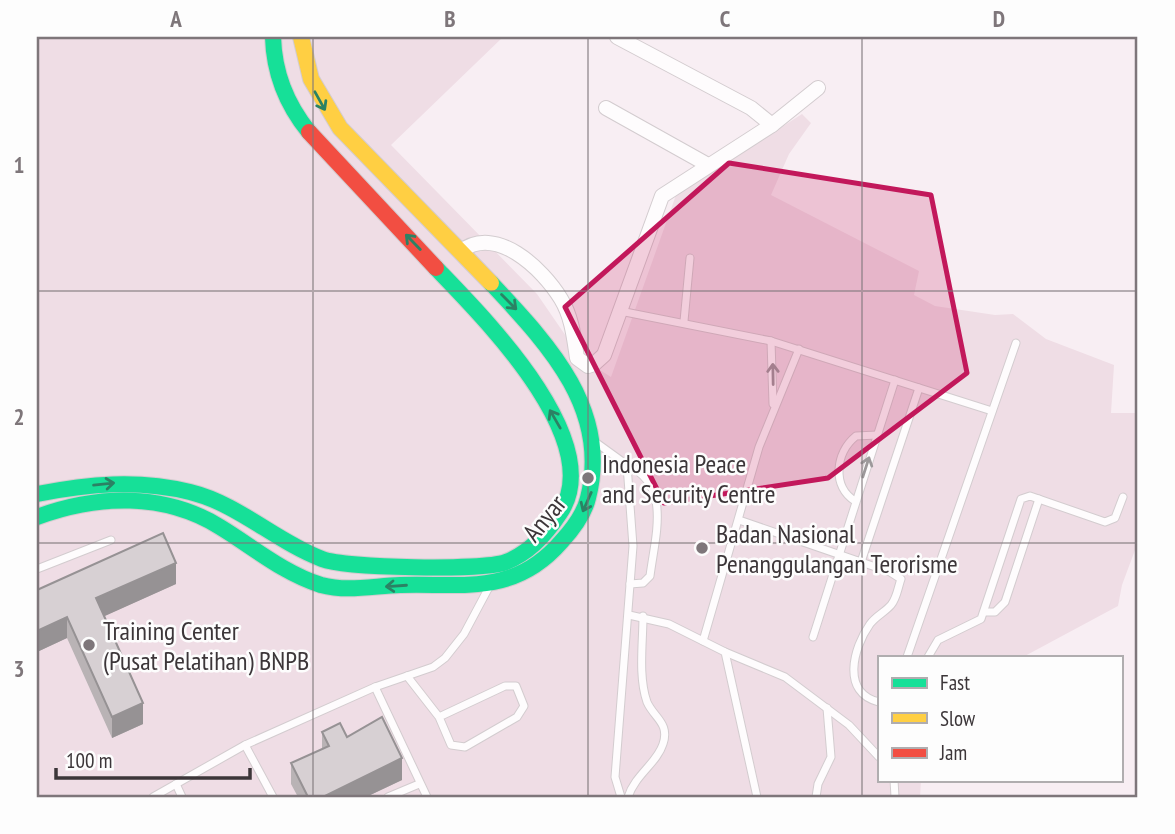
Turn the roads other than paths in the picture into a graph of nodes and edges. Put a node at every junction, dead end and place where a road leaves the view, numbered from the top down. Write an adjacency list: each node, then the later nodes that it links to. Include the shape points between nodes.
1 (273, 37): 11 (street, Anyar, one-way to 1, via 299,120 279,76)
2 (300, 37): 8 (street, Anyar, one-way to 8, via 305,65 325,110)
3 (617, 37): 6 (street, via 751,108)
4 (818, 88): 6 (street)
5 (606, 108): 7 (street)
6 (772, 125): 7 (street)
7 (708, 164): 12 (street, via 670,188 657,203)
8 (460, 252): 10 (street, Anyar); 12 (street, via 478,242 499,245 546,278 563,301 577,358 588,366 604,355)
9 (690, 258): 13 (lane)
10 (477, 270): 11 (street); 22 (street, Anyar, one-way to 22, via 543,340 578,397)
11 (457, 288): 33 (street, Anyar, one-way to 11, via 540,538 566,503 572,481 568,450 522,364)
12 (619, 311): 13 (lane)
13 (684, 321): 14 (lane)
14 (771, 341): 16 (lane); 19 (lane, one-way to 14)
15 (1016, 343): 20 (lane)
16 (799, 349): 17 (lane); 19 (lane)
17 (895, 380): 18 (lane); 21 (lane)
18 (919, 388): 20 (lane); 34 (lane)
19 (773, 408): 29 (lane)
20 (992, 411): 48 (lane)
21 (877, 435): 27 (lane, one-way to 21); 27 (lane, via 856,436 845,451 838,479 841,489)
22 (595, 442): 23 (lane); 39 (street, Anyar, one-way to 39, via 595,478 584,510 553,552)
23 (627, 464): 40 (lane); 40 (lane, via 640,470 651,485 659,512 650,576 642,583)
24 (37, 494): 31 (street, Anyar, one-way to 31, via 110,483 175,488 240,512)
25 (1124, 497): 26 (lane, via 1115,518 1105,522)
26 (1039, 499): 35 (lane, via 1021,499); 36 (lane)
27 (855, 501): 32 (lane)
28 (37, 517): 37 (street, Anyar, via 106,500 150,502 215,523)
29 (739, 520): 32 (lane); 46 (lane)
30 (111, 540): 38 (lane)
31 (297, 547): 33 (street, Anyar, via 340,565 480,567); 37 (street)
32 (837, 555): 34 (lane); 45 (lane)
33 (507, 562): 39 (street)
34 (861, 562): 52 (lane, via 901,579 892,604 864,634 852,671 854,683)
35 (1001, 562): 36 (lane); 42 (lane)
36 (1017, 567): 42 (lane, via 1003,606)
37 (288, 568): 41 (street, Anyar, one-way to 37, via 328,587)
38 (37, 569)
39 (514, 581): 41 (street, Anyar)
40 (630, 584): 43 (lane)
41 (490, 585): 50 (lane, via 464,634 445,658)
42 (985, 612): 49 (lane, via 981,619 939,640)
43 (629, 615): 44 (lane); 64 (lane, via 615,777)
44 (643, 616): 46 (lane); 65 (lane, via 645,691 648,704 663,723 664,741)
45 (813, 637)
46 (703, 641): 47 (lane)
47 (725, 652): 53 (lane, via 785,677); 66 (lane)
48 (907, 656)
49 (929, 656)
50 (407, 676): 51 (lane); 54 (lane)
51 (374, 687): 55 (lane); 57 (lane)
52 (878, 702)
53 (827, 707): 56 (lane); 67 (lane, via 831,757)
54 (439, 717): 54 (lane, via 505,686 516,686 524,706 517,717 465,747 451,744)
55 (245, 745): 58 (lane); 61 (lane)
56 (878, 756)
57 (419, 784): 62 (lane); 63 (lane)
58 (176, 785): 59 (lane); 60 (lane)
59 (153, 797)
60 (182, 797)
61 (273, 797)
62 (388, 797)
63 (427, 797)
64 (621, 797)
65 (628, 797)
66 (757, 797)
67 (816, 797)

